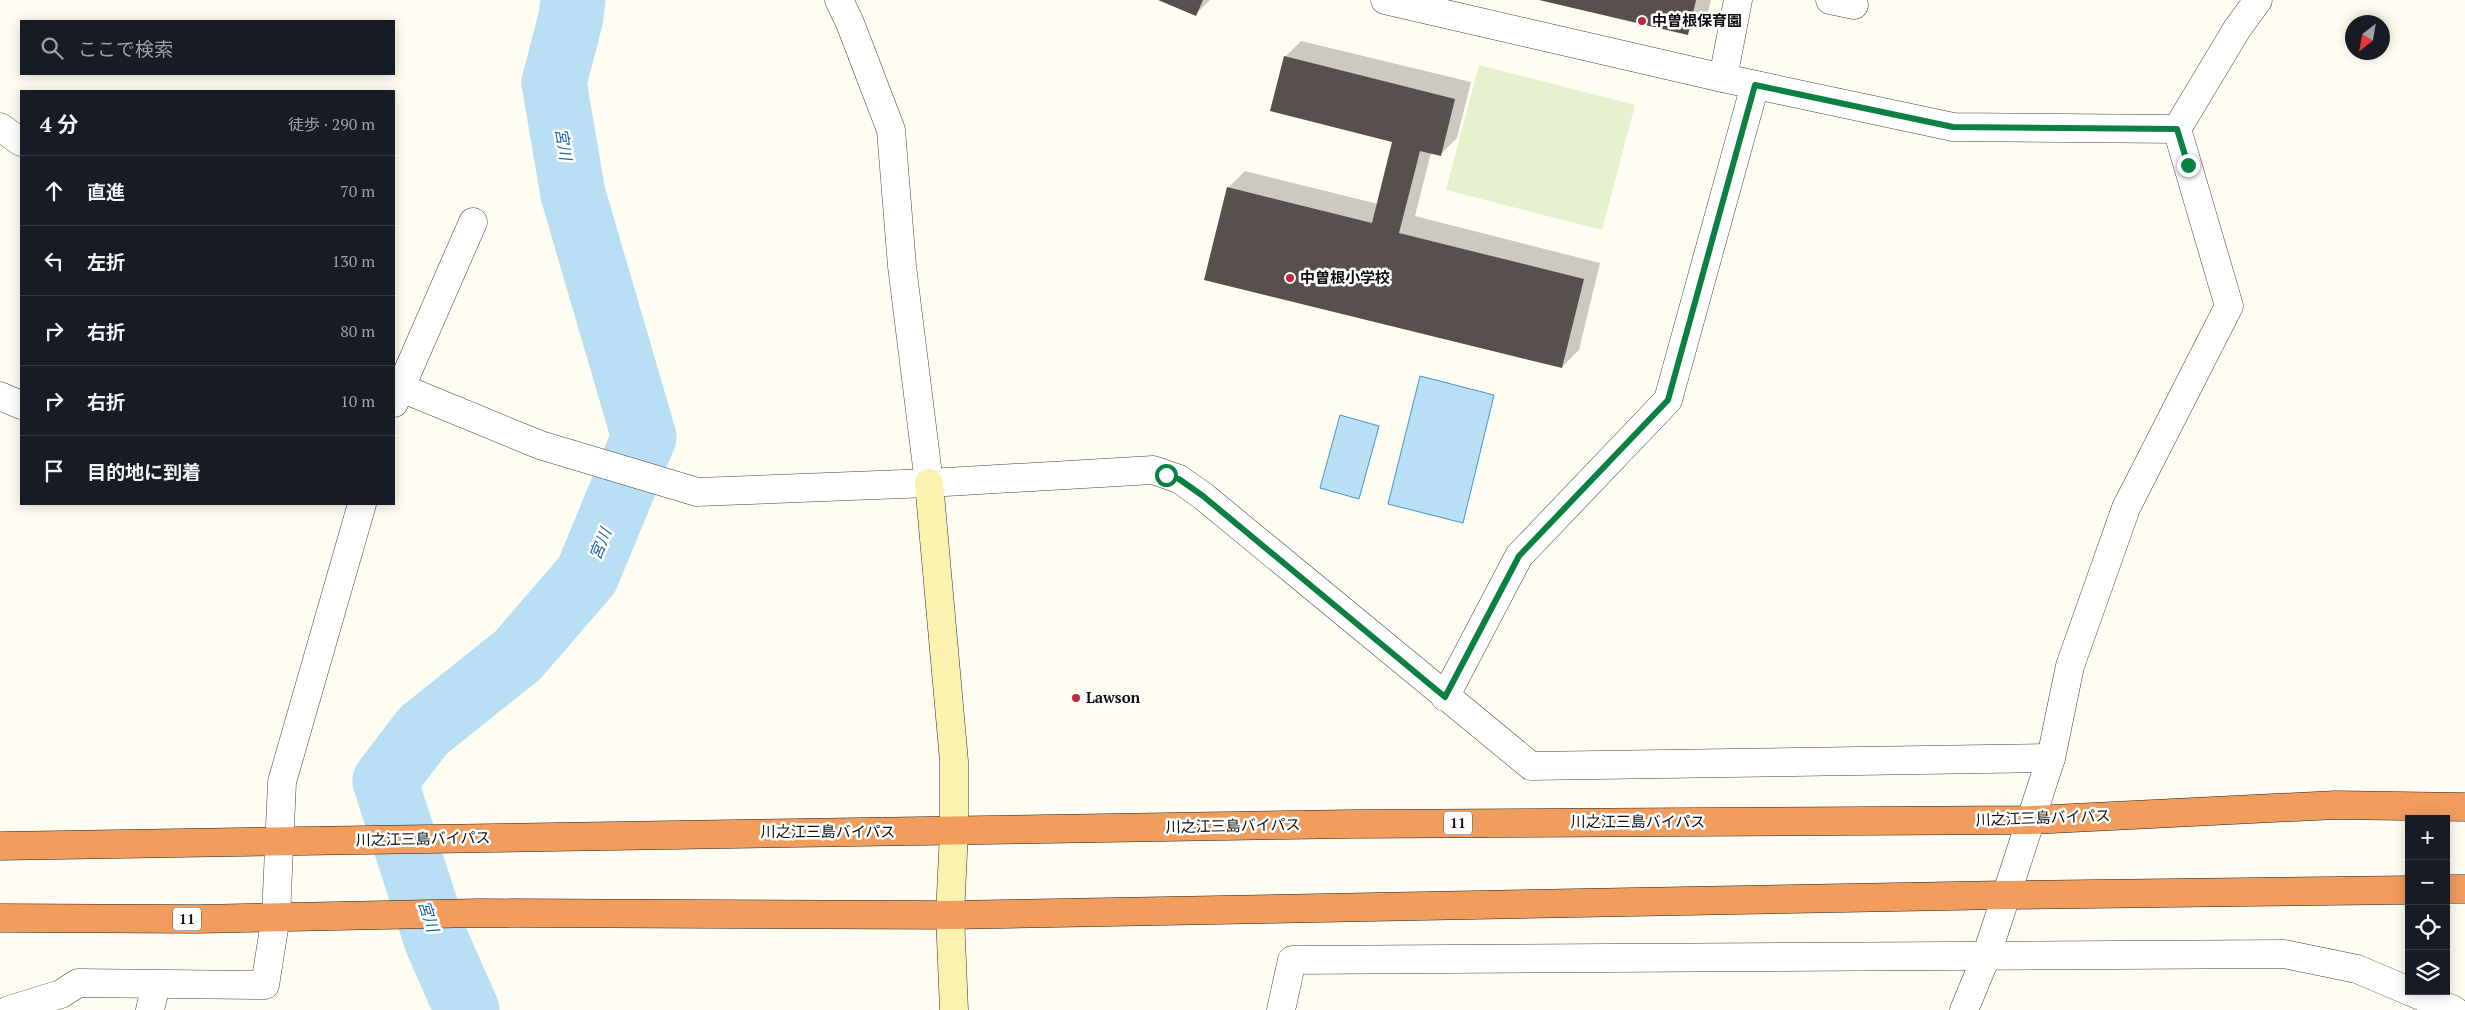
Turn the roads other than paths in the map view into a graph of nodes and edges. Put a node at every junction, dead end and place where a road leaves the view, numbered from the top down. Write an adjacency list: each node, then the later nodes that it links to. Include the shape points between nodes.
1 (839, 0): 14 (street, via 891,130 902,266)
2 (1385, 0): 5 (street)
3 (1738, 0): 5 (street)
4 (2258, 0): 8 (street)
5 (1723, 78): 6 (street)
6 (1755, 85): 8 (street, via 1953,127); 16 (street, via 1668,400 1519,556)
7 (0, 127): 9 (street)
8 (2177, 129): 17 (street, via 2229,306 2126,508 2070,666)
9 (20, 141)
10 (473, 222): 11 (street)
11 (395, 392): 14 (street, via 540,445 697,492)
12 (0, 396): 13 (street)
13 (20, 405)
14 (929, 483): 16 (street, via 1152,470 1179,479); 20 (street, via 954,761)
15 (360, 505): 21 (street, via 282,782)
16 (1445, 697): 17 (street, via 1531,766)
17 (2051, 758): 19 (street)
18 (2465, 807): 19 (highway, 川之江三島バイパス / 11, via 2336,805)
19 (2030, 820): 20 (highway, 川之江三島バイパス / 11, via 1351,824); 26 (street)
20 (954, 832): 21 (highway, 川之江三島バイパス / 11, via 840,830); 27 (street)
21 (280, 842): 22 (highway, 川之江三島バイパス / 11); 28 (street)
22 (0, 846)
23 (2465, 889): 25 (highway)
24 (2405, 890): 26 (highway, 11)
25 (2450, 890)
26 (2005, 895): 27 (highway, 11); 30 (street)
27 (950, 915): 28 (highway, 11, via 478,913); 35 (street)
28 (276, 916): 29 (highway, 11); 33 (street, via 266,984)
29 (0, 918)
30 (1986, 957): 31 (street, via 2284,954 2357,969); 36 (street, via 1292,960); 37 (street)
31 (2405, 989)
32 (2418, 995): 38 (street)
33 (153, 998): 34 (street, via 78,983 61,994)
34 (9, 1010)
35 (954, 1010)
36 (1281, 1010)
37 (1964, 1010)
38 (2454, 1010)

